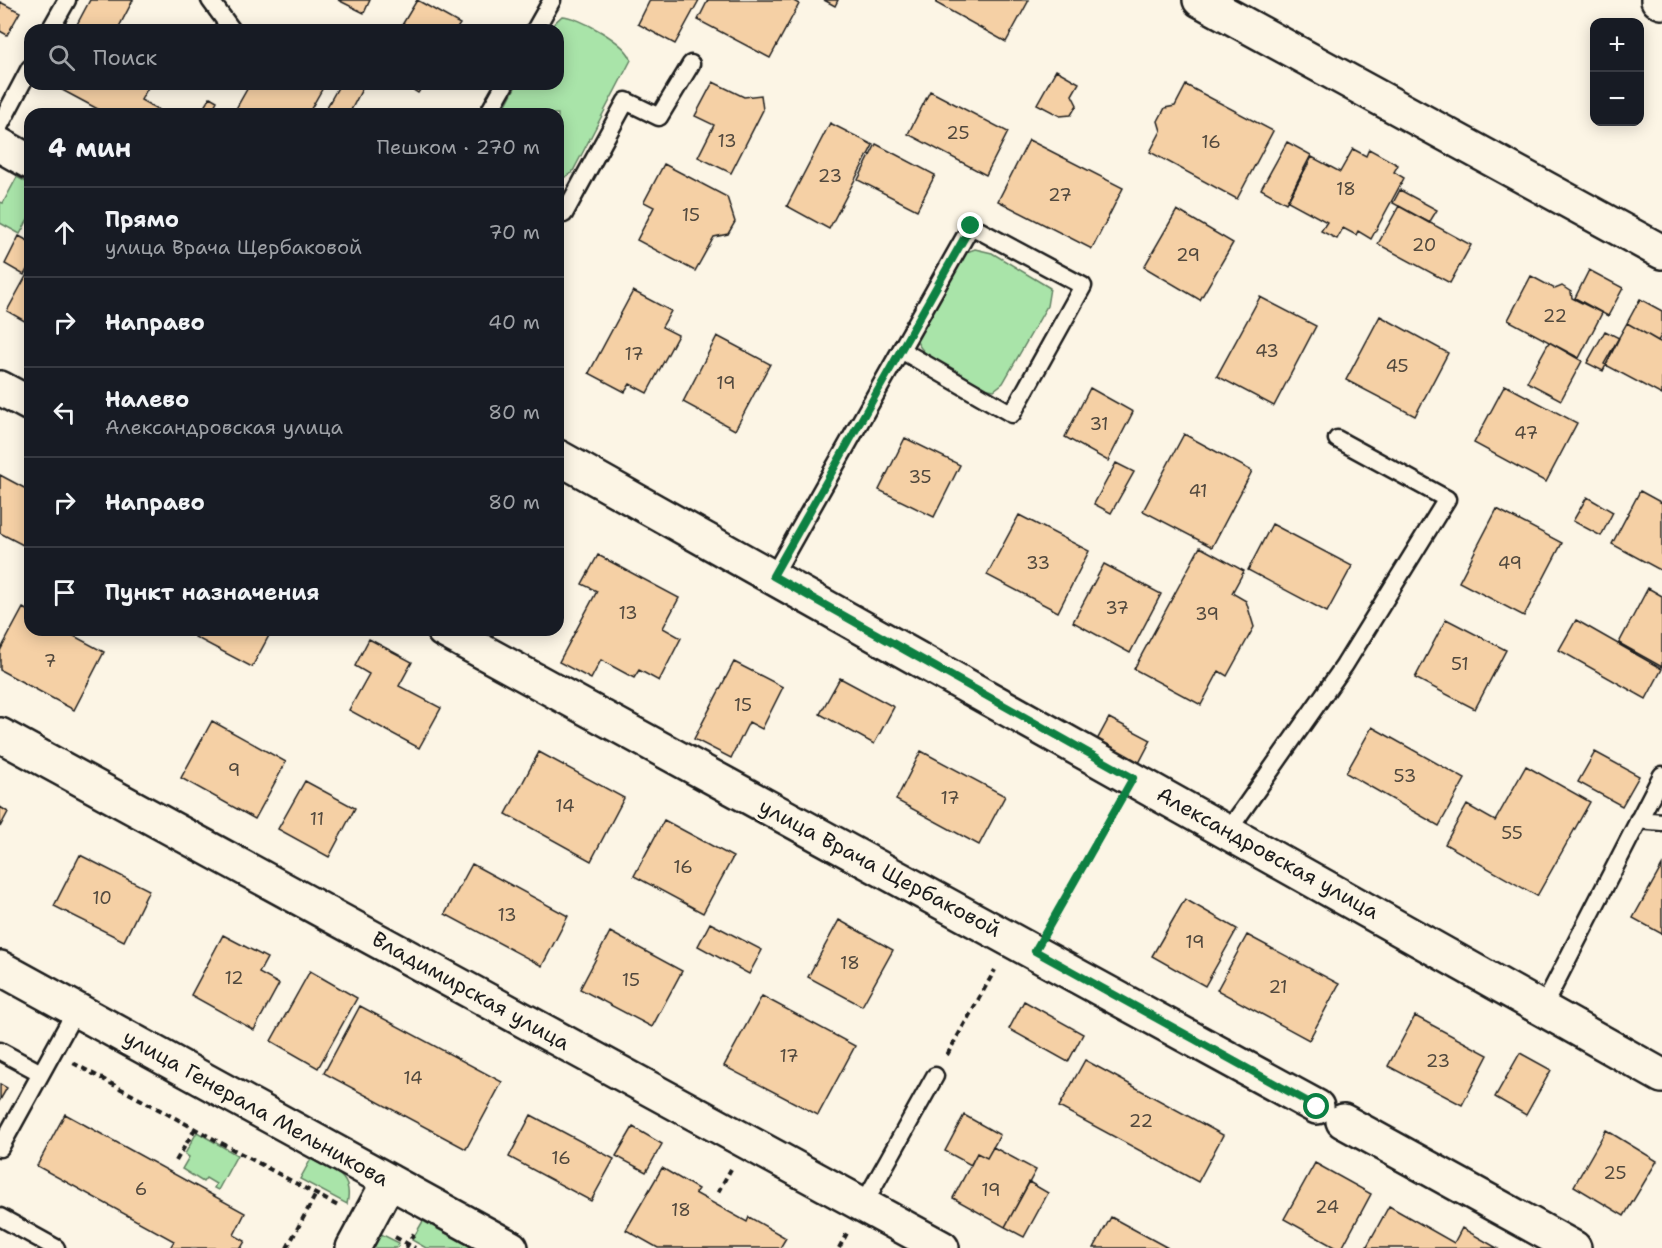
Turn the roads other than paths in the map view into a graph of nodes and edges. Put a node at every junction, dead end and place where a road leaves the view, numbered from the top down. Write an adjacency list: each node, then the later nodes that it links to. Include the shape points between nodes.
1 (67, 0): 7 (lane)
2 (210, 0): 8 (lane)
3 (552, 0): 9 (lane)
4 (1200, 0): 18 (street)
5 (1658, 0): 6 (street)
6 (1662, 2)
7 (53, 24)
8 (228, 24)
9 (538, 24)
10 (691, 64): 17 (lane, via 659,117 626,101)
11 (24, 79): 14 (lane)
12 (502, 90): 13 (lane)
13 (491, 108)
14 (0, 125)
15 (0, 146): 16 (street)
16 (24, 159)
17 (564, 210)
18 (1662, 252)
19 (901, 350): 19 (lane, via 971,226 1083,286 1012,414); 24 (lane)
20 (0, 388): 21 (street)
21 (24, 401)
22 (1338, 439): 30 (lane, via 1447,500 1344,666)
23 (564, 460): 24 (street, Александровская улица)
24 (773, 576): 30 (street, Александровская улица)
25 (454, 636): 46 (street, улица Врача Щербаковой)
26 (0, 735): 40 (street, Владимирская улица)
27 (1662, 775): 28 (lane)
28 (1638, 820): 29 (lane); 32 (lane)
29 (1662, 822)
30 (1228, 831): 32 (street, Александровская улица)
31 (0, 968): 33 (street, улица Генерала Мельникова)
32 (1542, 1009): 37 (street, Александровская улица)
33 (76, 1010): 35 (lane); 39 (street, улица Генерала Мельникова)
34 (0, 1051): 35 (lane)
35 (41, 1073): 38 (lane)
36 (935, 1076): 40 (lane)
37 (1662, 1076)
38 (0, 1148)
39 (389, 1181): 42 (street); 44 (street, улица Генерала Мельникова)
40 (863, 1205): 45 (street, Владимирская улица)
41 (0, 1217): 43 (lane)
42 (360, 1235)
43 (56, 1248)
44 (511, 1248)
45 (942, 1248)
46 (1574, 1248)

